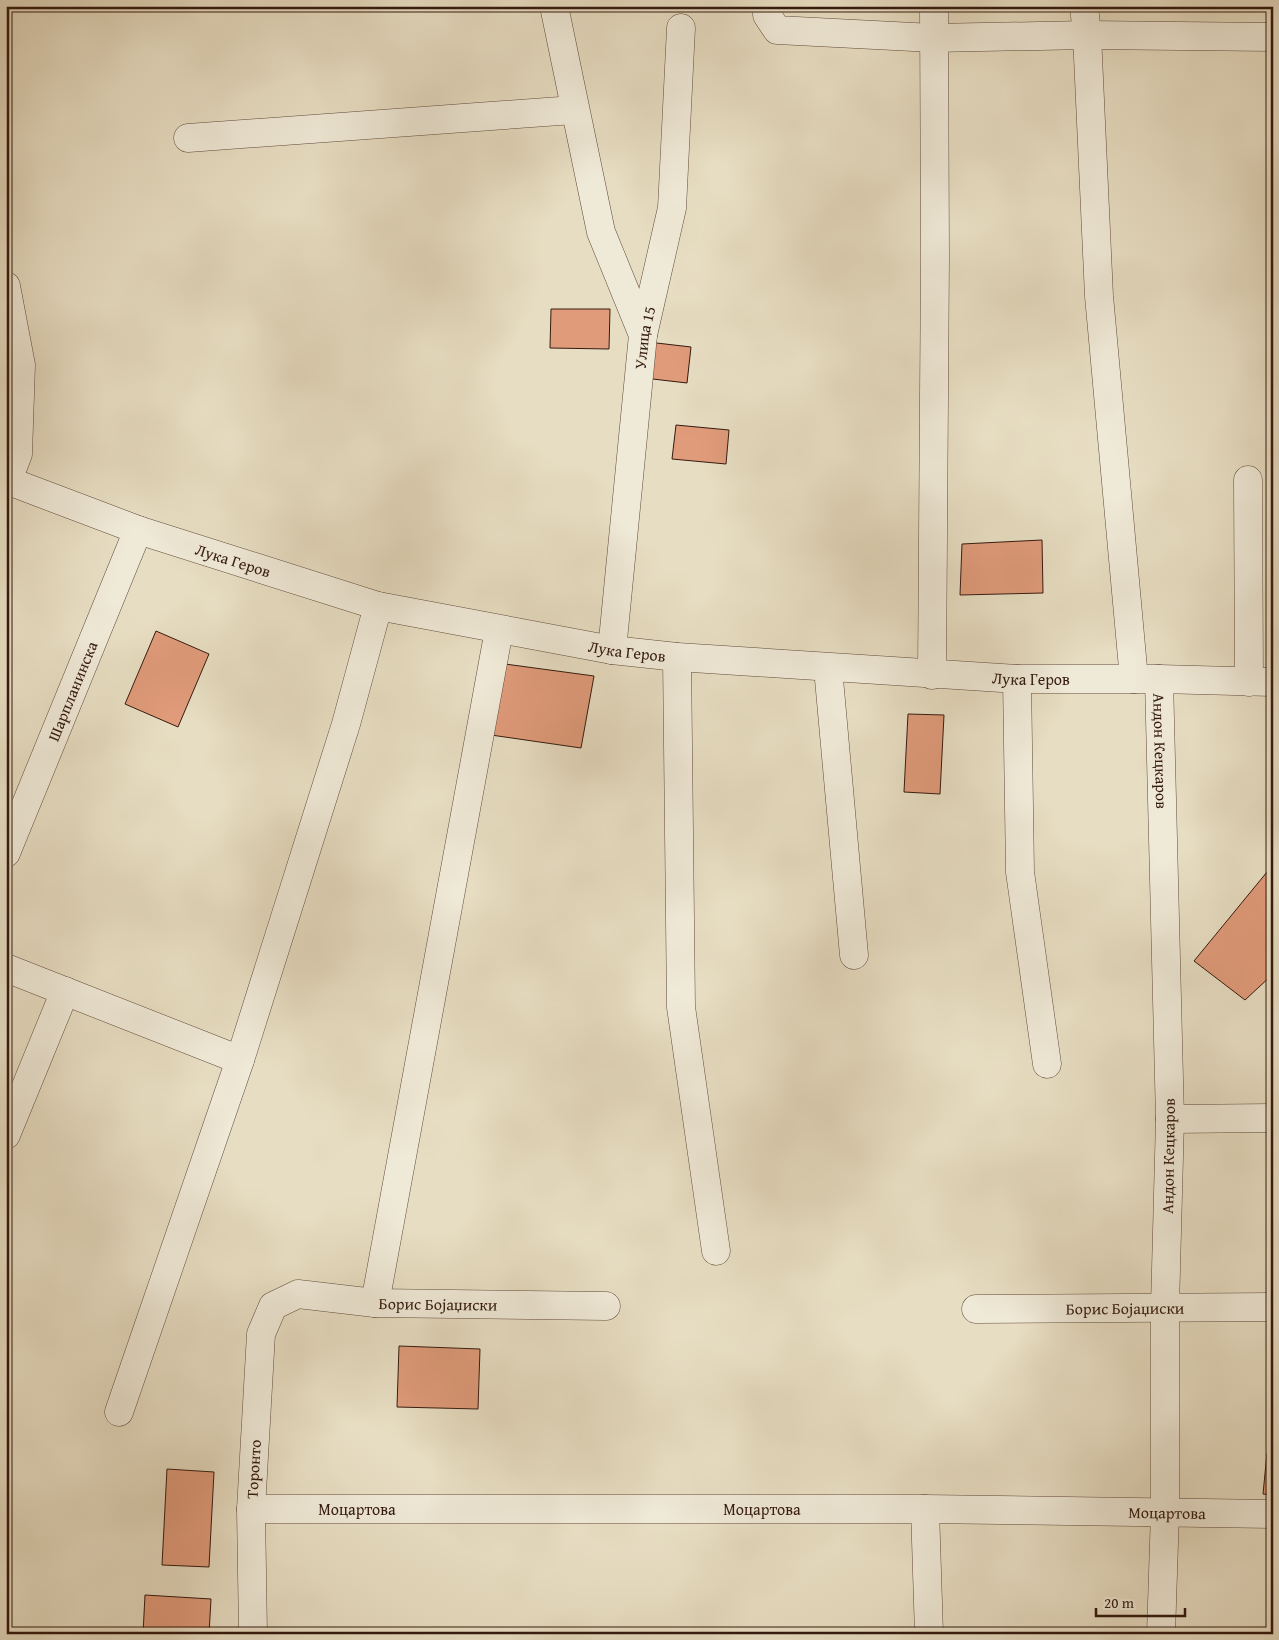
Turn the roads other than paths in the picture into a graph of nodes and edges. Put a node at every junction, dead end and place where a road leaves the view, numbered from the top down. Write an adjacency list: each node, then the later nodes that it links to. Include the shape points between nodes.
1 (554, 6): 9 (street)
2 (767, 6): 8 (street, via 767,15 777,30)
3 (934, 6): 8 (street)
4 (1084, 6): 6 (street, Андон Кецкаров)
5 (681, 28): 12 (street, Улица 15, via 672,208)
6 (1087, 35): 7 (street); 8 (street); 23 (street, Андон Кецкаров, via 1099,296)
7 (1273, 37)
8 (933, 38): 22 (street)
9 (574, 110): 10 (street); 12 (street, via 601,232)
10 (188, 138)
11 (6, 286): 13 (street, via 21,365)
12 (643, 334): 19 (street, Улица 15)
13 (12, 451): 14 (street)
14 (7, 480): 16 (street, Лука Геров)
15 (1248, 480): 25 (street)
16 (138, 530): 17 (street, Лука Геров); 26 (street, Шарпланинска)
17 (378, 606): 18 (street, Лука Геров); 30 (street, via 346,724)
18 (499, 630): 19 (street, Лука Геров); 36 (street)
19 (612, 650): 20 (street, Лука Геров)
20 (677, 658): 21 (street, Лука Геров); 35 (street, via 680,1007)
21 (828, 668): 22 (street, Лука Геров); 27 (street)
22 (932, 674): 24 (street, Лука Геров)
23 (1147, 679): 24 (street, Лука Геров); 25 (street, Лука Геров); 33 (street, Андон Кецкаров)
24 (1017, 680): 31 (street, via 1020,872)
25 (1261, 682)
26 (6, 853)
27 (854, 955)
28 (6, 968): 29 (street)
29 (65, 991): 30 (street); 34 (street)
30 (240, 1060): 42 (street)
31 (1047, 1064)
32 (1273, 1118): 33 (street)
33 (1170, 1119): 39 (street, Андон Кецкаров)
34 (6, 1135)
35 (716, 1251)
36 (375, 1303): 37 (street, Борис Бојаџиски, via 298,1294); 38 (street, Борис Бојаџиски)
37 (273, 1306): 43 (street, Торонто, via 261,1334)
38 (606, 1306)
39 (1166, 1307): 40 (street, Борис Бојаџиски); 41 (street, Борис Бојаџиски); 45 (street, Андон Кецкаров)
40 (1273, 1307)
41 (976, 1310)
42 (119, 1412)
43 (251, 1509): 44 (street, Моцартова); 47 (street, Торонто)
44 (925, 1509): 45 (street, Моцартова); 48 (street)
45 (1165, 1513): 46 (street, Моцартова); 49 (street, Андон Кецкаров)
46 (1273, 1514)
47 (253, 1634)
48 (929, 1634)
49 (1161, 1634)

